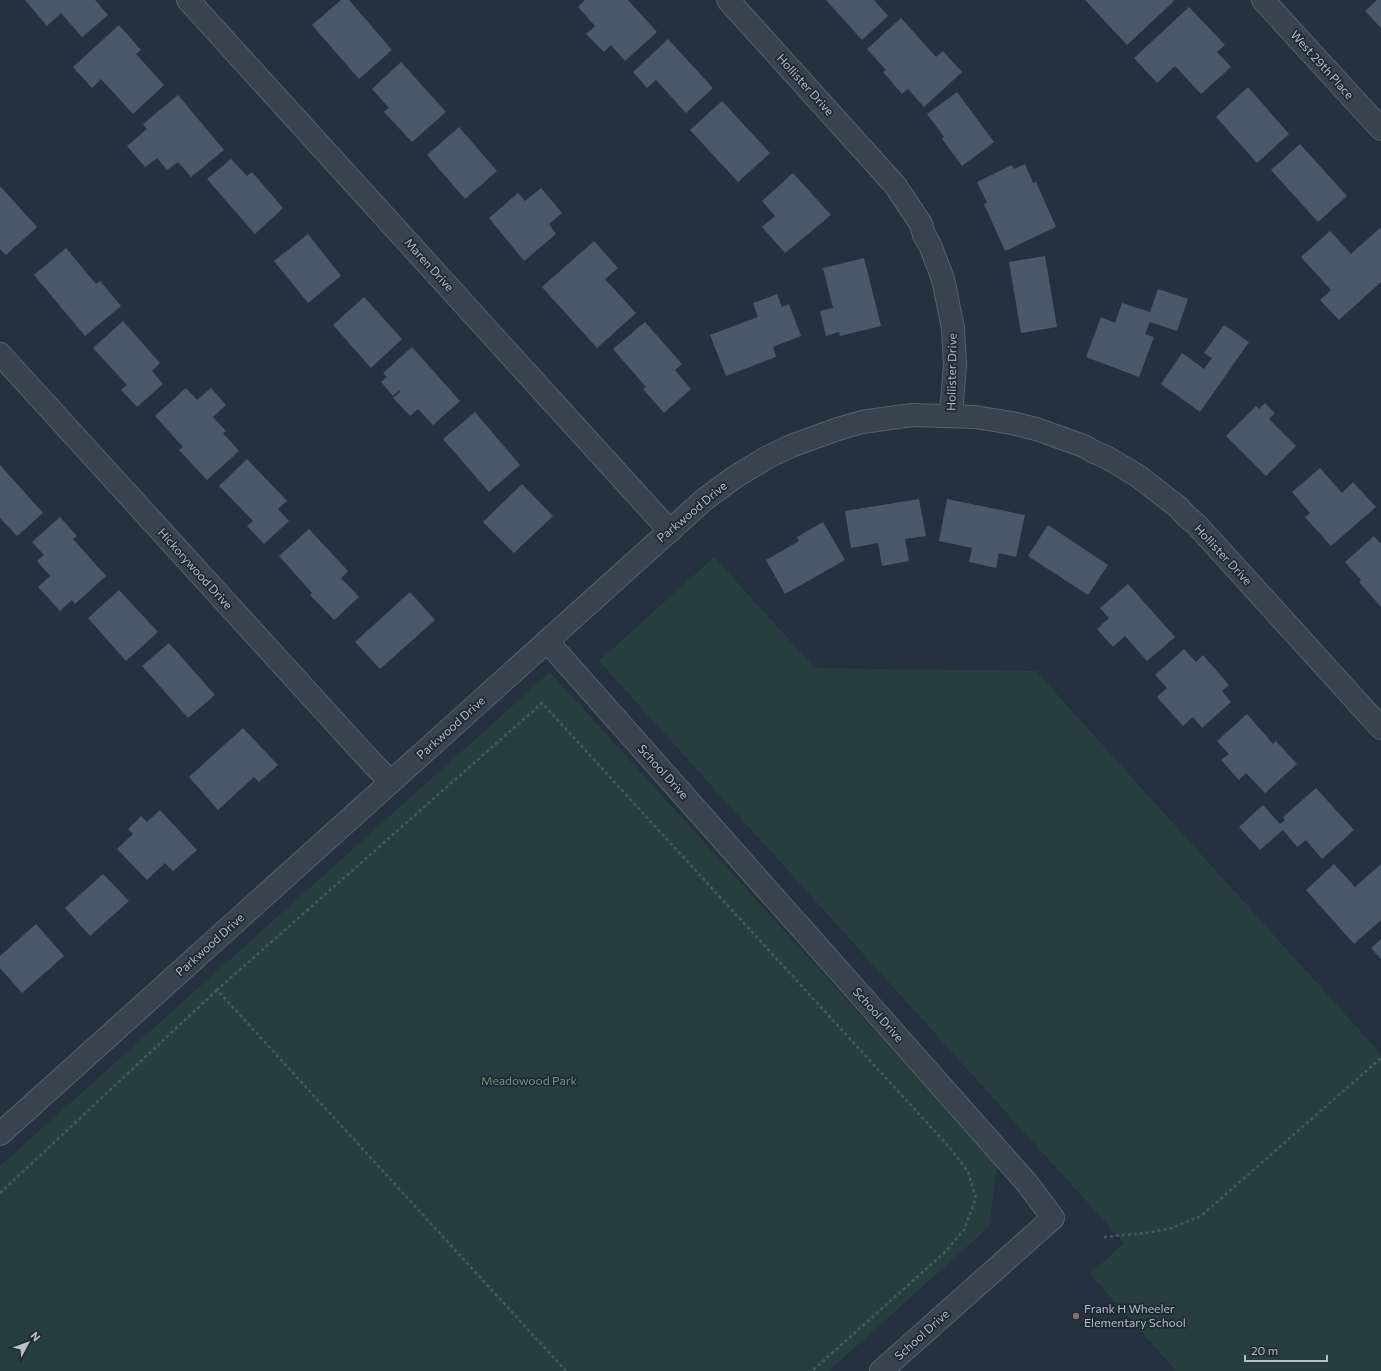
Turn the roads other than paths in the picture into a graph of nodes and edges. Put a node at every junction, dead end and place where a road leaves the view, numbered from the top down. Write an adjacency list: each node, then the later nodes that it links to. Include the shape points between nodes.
1 (188, 0): 7 (street, Maren Drive)
2 (728, 0): 6 (street, Hollister Drive, via 895,185 920,224 943,279 953,328 955,365)
3 (1263, 0): 4 (street, West 29th Place)
4 (1381, 129)
5 (0, 354): 10 (street, Hickorywood Drive)
6 (950, 415): 7 (street, Parkwood Drive, via 912,415 862,422 790,446 734,477); 9 (street, Hollister Drive, via 1012,423 1036,429 1084,446 1138,476 1196,524)
7 (670, 531): 8 (street, Parkwood Drive)
8 (547, 641): 10 (street, Parkwood Drive); 12 (street, School Drive, via 1027,1183 1053,1218)
9 (1381, 728)
10 (391, 782): 11 (street, Parkwood Drive)
11 (0, 1134)
12 (881, 1371)

